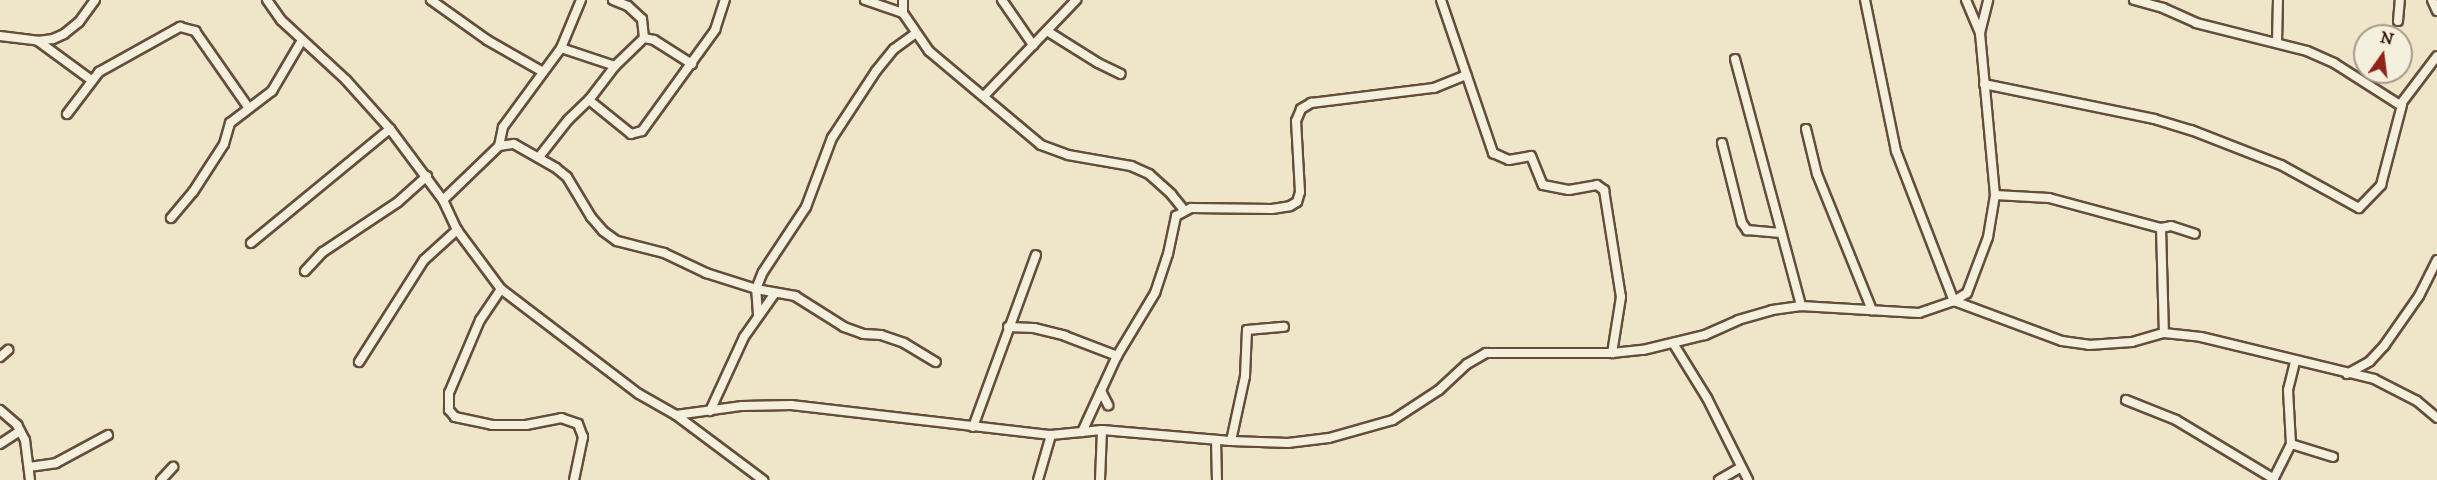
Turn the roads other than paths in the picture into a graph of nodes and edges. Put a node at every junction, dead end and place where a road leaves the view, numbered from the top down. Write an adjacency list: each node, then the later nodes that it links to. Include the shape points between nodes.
1 (95, 0): 28 (street, via 64,34)
2 (267, 0): 27 (street)
3 (432, 0): 36 (street, via 487,40)
4 (581, 0): 31 (street)
5 (613, 0): 25 (street, via 628,6 642,19)
6 (725, 0): 34 (street, via 715,30)
7 (865, 0): 20 (street)
8 (903, 0): 20 (street)
9 (1002, 0): 30 (street)
10 (1076, 0): 22 (street)
11 (1441, 0): 38 (street)
12 (1865, 0): 67 (street, via 1896,151)
13 (1966, 0): 24 (street)
14 (1988, 0): 24 (street)
15 (2134, 0): 29 (street, via 2196,23)
16 (2278, 0): 29 (street)
17 (2400, 0): 21 (street)
18 (2432, 0): 19 (street)
19 (2437, 11)
20 (903, 13): 23 (street)
21 (2398, 21)
22 (1047, 30): 30 (street); 37 (street)
23 (916, 33): 41 (street, via 944,65); 65 (street, via 894,49 876,71 832,138 806,207 763,272)
24 (1980, 33): 40 (street)
25 (646, 35): 34 (street); 35 (street)
26 (0, 36): 28 (street)
27 (302, 40): 44 (street, via 272,91); 46 (street)
28 (38, 41): 39 (street)
29 (2277, 43): 43 (street, via 2334,63)
30 (1033, 45): 41 (street)
31 (561, 48): 35 (street); 36 (street)
32 (2437, 57): 43 (street)
33 (1735, 60): 58 (street)
34 (692, 64): 42 (street, via 636,134)
35 (615, 66): 42 (street)
36 (543, 72): 49 (street, via 500,134)
37 (1121, 74)
38 (1467, 75): 54 (street, via 1434,88 1311,103 1301,109 1296,121 1300,192 1297,202 1290,206); 78 (street, via 1493,153 1509,160 1531,156 1543,185 1569,190 1597,185 1604,190 1621,297)
39 (91, 80): 44 (street, via 180,27 187,28 195,31); 45 (street)
40 (1984, 84): 43 (street, via 2191,130 2281,165 2359,208 2381,185); 52 (street)
41 (985, 95): 54 (street, via 1041,145 1068,155 1131,166 1149,174)
42 (589, 100): 50 (street)
43 (2402, 105)
44 (248, 107): 55 (street, via 230,123 224,144)
45 (67, 114)
46 (390, 129): 51 (street); 60 (street)
47 (1806, 129): 69 (street, via 1817,174)
48 (1722, 143): 58 (street, via 1742,223 1747,230)
49 (503, 145): 50 (street, via 514,144); 53 (street)
50 (538, 157): 65 (street, via 567,177 591,217 617,241 664,253)
51 (427, 176): 53 (street); 63 (street, via 398,202 323,252)
52 (1995, 195): 56 (street, via 2049,198); 67 (street, via 1988,237 1975,274 1967,293)
53 (443, 200): 57 (street)
54 (1184, 210): 71 (street, via 1176,216 1158,284)
55 (171, 218)
56 (2161, 228): 59 (street, via 2171,226); 75 (street)
57 (457, 230): 64 (street); 81 (street, via 424,260)
58 (1781, 233): 68 (street)
59 (2195, 234)
60 (251, 243)
61 (1035, 255): 73 (street)
62 (2437, 260): 84 (street, via 2419,296 2384,346 2370,361)
63 (305, 271)
64 (501, 289): 90 (street, via 639,394); 109 (street, via 480,320 449,393 449,410 455,417 492,425 526,425 561,418 578,424 583,437)
65 (756, 290): 66 (street); 70 (street)
66 (775, 293): 70 (street); 82 (street, via 795,296 844,327 904,343)
67 (1954, 301): 69 (street, via 1919,313); 75 (street, via 2062,341 2089,345 2132,342)
68 (1801, 306): 69 (street); 76 (street, via 1772,310)
69 (1872, 310)
70 (758, 315): 89 (street, via 727,369)
71 (1140, 317): 72 (street); 79 (street)
72 (1151, 319)
73 (1008, 327): 79 (street, via 1034,328 1065,336); 92 (street)
74 (1284, 327): 99 (street, via 1246,330 1245,376)
75 (2164, 333): 83 (street, via 2201,337)
76 (1673, 343): 78 (street); 105 (street, via 1707,398)
77 (8, 350): 80 (street)
78 (1612, 353): 99 (street, via 1486,354 1393,420 1288,443)
79 (1117, 356): 85 (street)
80 (0, 357)
81 (359, 362)
82 (936, 362)
83 (2295, 362): 84 (street); 101 (street, via 2289,390)
84 (2347, 374): 91 (street, via 2374,380 2400,392)
85 (1101, 392): 87 (street); 95 (street)
86 (2126, 400): 106 (street, via 2176,420)
87 (1108, 405)
88 (0, 410): 94 (street)
89 (710, 411): 90 (street); 92 (street, via 791,405)
90 (676, 414): 110 (street)
91 (2437, 418)
92 (973, 427): 97 (street)
93 (1102, 430): 95 (street); 98 (street); 112 (street)
94 (20, 431): 100 (street); 103 (street)
95 (1082, 432): 97 (street)
96 (108, 435): 103 (street, via 56,463)
97 (1050, 435): 111 (street)
98 (1215, 440): 99 (street); 113 (street)
99 (1231, 441)
100 (0, 444)
101 (2291, 444): 102 (street); 106 (street)
102 (2333, 457)
103 (29, 467): 107 (street)
104 (172, 467): 108 (street)
105 (1740, 468): 114 (street); 115 (street)
106 (2274, 479)
107 (30, 480)
108 (161, 480)
109 (574, 480)
110 (763, 480)
111 (1038, 480)
112 (1100, 480)
113 (1217, 480)
114 (1719, 480)
115 (1748, 480)

